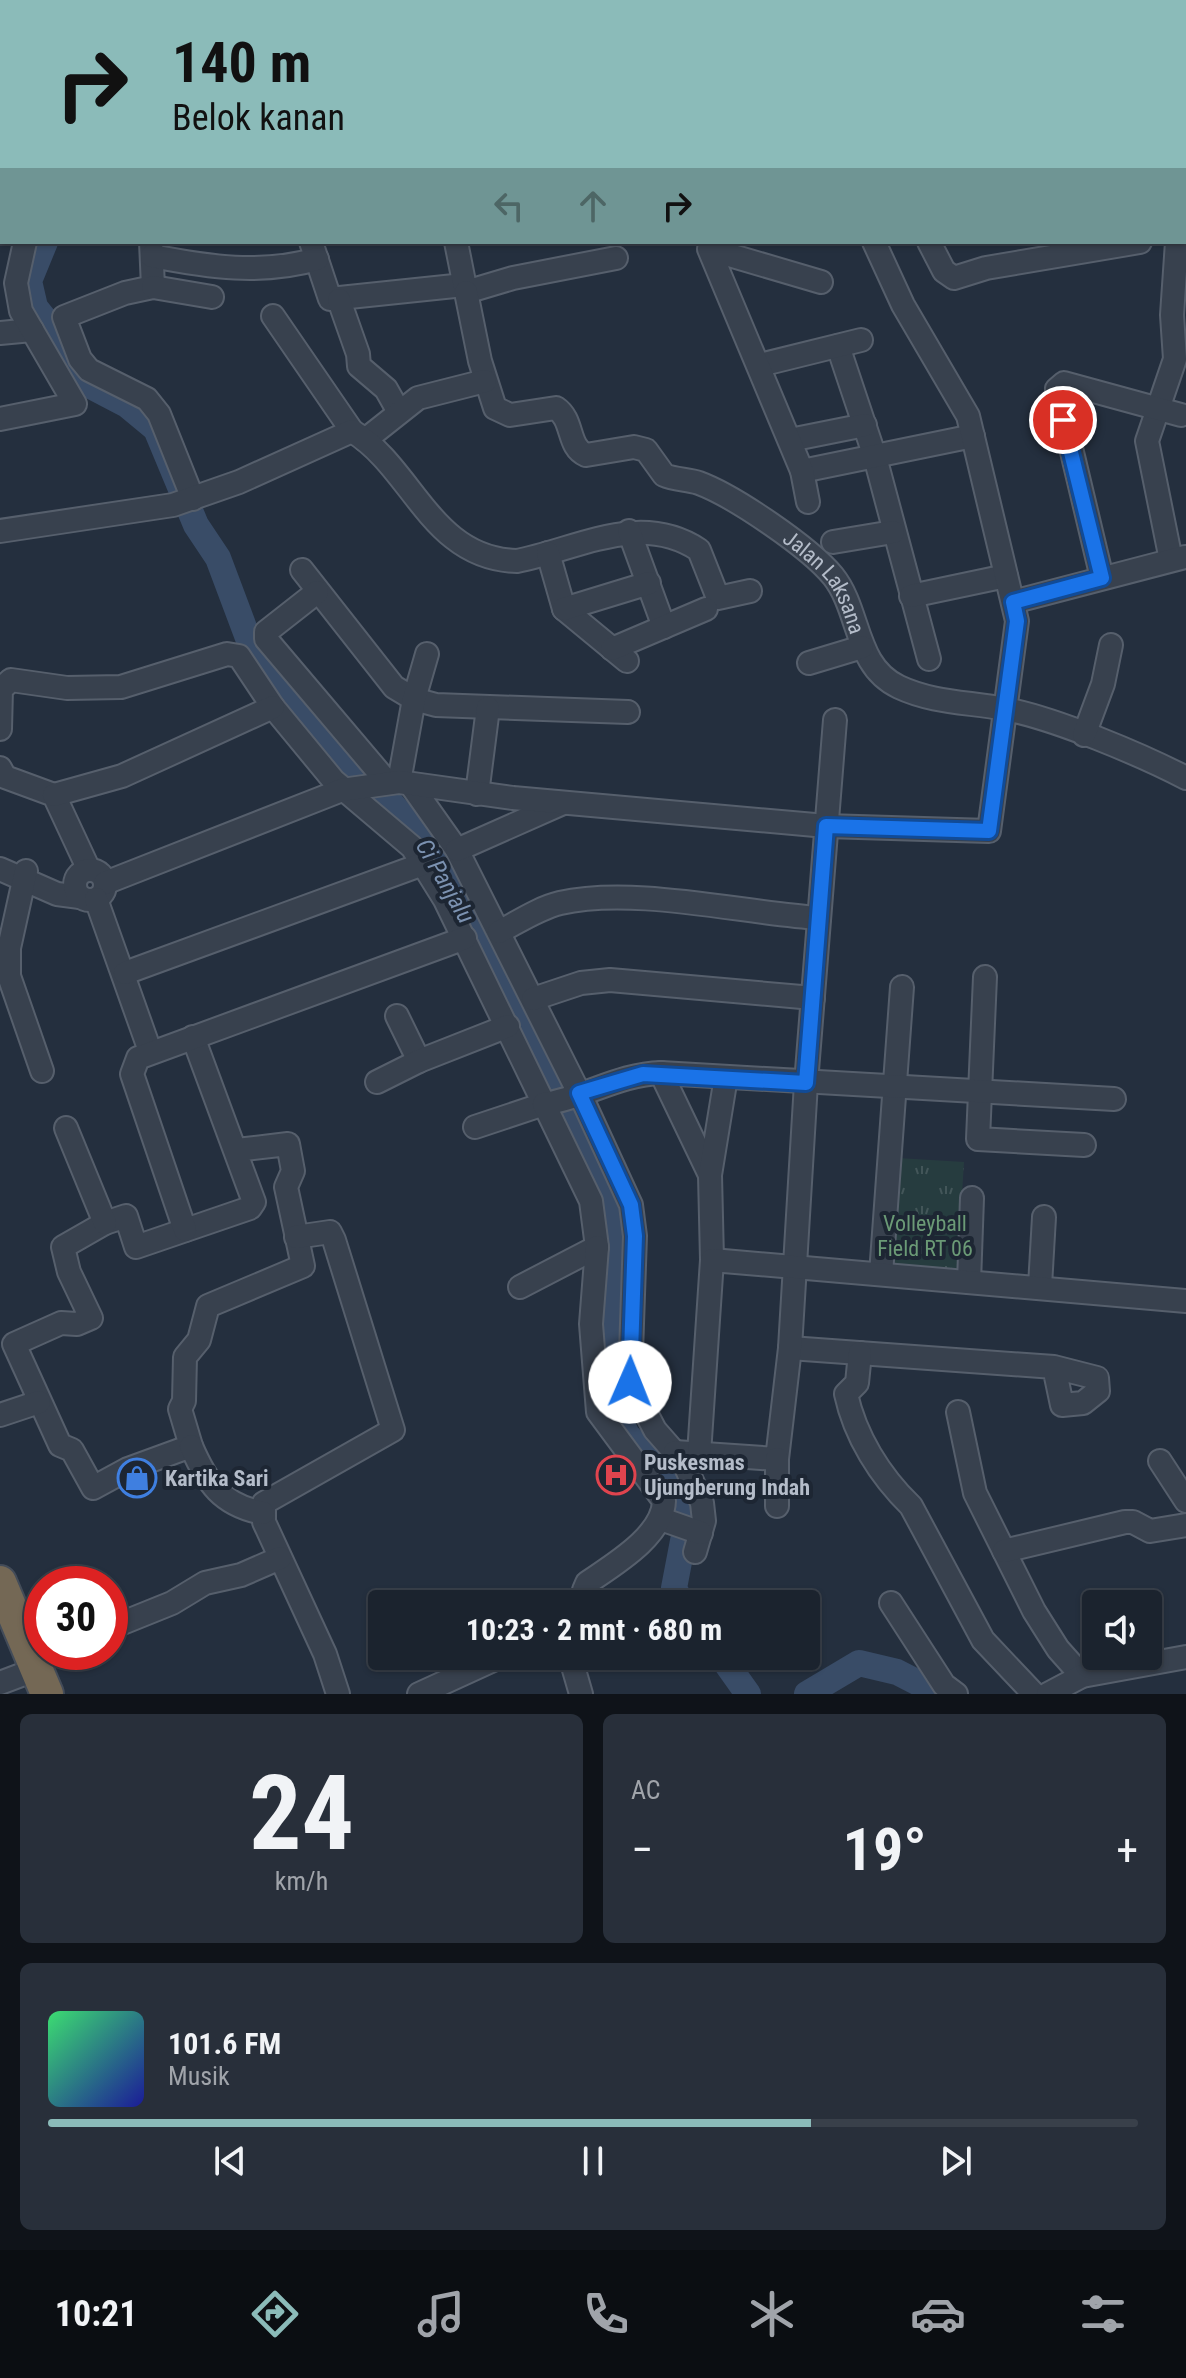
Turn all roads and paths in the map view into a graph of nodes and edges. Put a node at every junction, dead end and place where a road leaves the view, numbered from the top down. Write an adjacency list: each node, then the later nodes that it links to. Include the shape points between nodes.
1 (25, 244): 18 (street, via 16,283 21,311)
2 (456, 244): 14 (street)
3 (875, 244): 31 (street, via 903,305 968,416)
4 (930, 244): 9 (street, via 944,271 954,278)
5 (1120, 244): 9 (street)
6 (1177, 244): 22 (street, via 1172,315)
7 (708, 246): 12 (street); 23 (street)
8 (152, 249): 10 (street, via 206,266 255,270 284,268); 13 (street)
9 (1070, 249)
10 (314, 250): 16 (street, via 325,295)
11 (616, 258): 14 (street)
12 (821, 282)
13 (153, 287): 15 (street); 35 (street, via 64,317 89,370 147,399 159,414)
14 (465, 289): 16 (street); 24 (street)
15 (212, 297)
16 (339, 300): 26 (street, via 359,366 386,389)
17 (273, 316): 30 (street)
18 (32, 330): 19 (street); 28 (street, via 75,404)
19 (0, 333)
20 (861, 340): 21 (street)
21 (838, 346): 23 (street); 29 (street)
22 (1180, 361): 25 (street)
23 (760, 365): 32 (street)
24 (485, 381): 26 (street, via 418,398); 55 (street, Jalan Laksana, via 495,408 503,414 550,408 564,414 579,453 593,457 634,447 646,450 664,475 698,482 808,551 834,577 850,606)
25 (1158, 409): 27 (street); 42 (street, via 1148,448); 45 (street, via 1064,383 1057,389)
26 (399, 412): 30 (street)
27 (1181, 415)
28 (0, 419)
29 (865, 425): 32 (street); 33 (street)
30 (359, 435): 35 (street); 41 (street, via 433,520 474,550 517,561)
31 (973, 436): 33 (street); 44 (street)
32 (790, 440): 34 (street)
33 (875, 457): 34 (street); 39 (street)
34 (802, 471): 36 (street)
35 (186, 502): 37 (street)
36 (808, 502)
37 (0, 531)
38 (629, 531): 41 (street); 46 (street); 47 (street, via 651,531 695,547 721,600)
39 (893, 532): 40 (street); 49 (street)
40 (833, 542)
41 (548, 553): 51 (street)
42 (1178, 559): 45 (street)
43 (302, 570): 48 (street)
44 (1006, 576): 49 (street); 50 (street)
45 (1102, 578): 50 (street)
46 (649, 583): 51 (street); 53 (street)
47 (750, 591)
48 (317, 592): 59 (street, via 394,687); 69 (street, via 266,632 266,639)
49 (911, 596): 57 (street)
50 (1013, 602): 62 (street, via 1017,621)
51 (564, 609): 53 (street, via 619,655)
52 (706, 609): 53 (street)
53 (664, 627)
54 (1111, 645): 66 (street)
55 (862, 647): 58 (street); 62 (street, Jalan Laksana, via 874,669 898,687 941,701)
56 (427, 654): 59 (street)
57 (929, 659)
58 (809, 663)
59 (414, 699): 61 (street); 69 (street)
60 (273, 707): 65 (street, via 248,665 227,654 121,687 78,689 11,680 1,689); 69 (street); 71 (street, via 122,776)
61 (488, 708): 63 (street); 70 (street)
62 (1006, 709): 66 (street, Jalan Laksana); 73 (street, via 989,831)
63 (628, 712)
64 (835, 720): 73 (street)
65 (0, 729)
66 (1084, 735): 68 (street, Jalan Laksana)
67 (0, 768): 71 (street, via 5,777)
68 (1186, 778)
69 (379, 785): 70 (street); 74 (street); 76 (street); 79 (street)
70 (477, 794): 72 (street)
71 (54, 795): 79 (street)
72 (564, 803): 73 (street); 74 (street)
73 (826, 826): 80 (street)
74 (457, 850): 81 (street)
75 (0, 860): 78 (street)
76 (423, 864): 82 (street); 83 (street)
77 (0, 869): 78 (street)
78 (24, 875): 79 (street, via 57,894); 93 (street, via 9,948 9,976)
79 (89, 885): 83 (street)
80 (819, 918): 81 (street, via 637,899 583,900 544,908); 86 (street)
81 (499, 932): 87 (street)
82 (465, 938): 89 (street); 90 (street)
83 (125, 973): 91 (street)
84 (985, 977): 99 (street)
85 (902, 987): 98 (street)
86 (813, 998): 87 (street, via 610,980 581,983); 97 (street)
87 (533, 999): 100 (street)
88 (397, 1016): 92 (street)
89 (508, 1026): 92 (street); 100 (street)
90 (193, 1037): 91 (street); 105 (street)
91 (150, 1051): 110 (street, via 138,1058 132,1074)
92 (419, 1061): 96 (street)
93 (42, 1071)
94 (661, 1073): 95 (street); 100 (street, via 620,1079); 106 (street)
95 (726, 1077): 97 (street); 106 (street)
96 (377, 1082)
97 (806, 1083): 98 (street); 114 (street)
98 (892, 1087): 99 (street); 115 (street)
99 (980, 1090): 101 (street); 104 (street, via 978,1139)
100 (562, 1099): 102 (street); 112 (street, via 591,1201); 127 (street, via 631,1205 635,1236 630,1382 647,1417)
101 (1114, 1099)
102 (475, 1127)
103 (66, 1128): 109 (street)
104 (1084, 1145)
105 (237, 1150): 110 (street, via 254,1202 250,1208); 111 (street, via 288,1144 293,1171 286,1187)
106 (710, 1175): 113 (street)
107 (972, 1198): 116 (street)
108 (1044, 1217): 117 (street)
109 (105, 1223): 110 (street, via 126,1216 136,1247); 123 (street, via 63,1247 91,1318 61,1323 14,1344)
110 (185, 1230)
111 (296, 1237): 126 (street, via 302,1269 208,1306 199,1340 185,1357 180,1409); 133 (street, via 330,1232 393,1430 285,1488 264,1503)
112 (597, 1247): 118 (street); 135 (street, via 591,1324 598,1412)
113 (712, 1260): 114 (street); 128 (street)
114 (796, 1266): 115 (street); 120 (street)
115 (881, 1274): 116 (street)
116 (969, 1282): 117 (street)
117 (1040, 1286): 119 (street)
118 (520, 1287)
119 (1186, 1301)
120 (790, 1348): 121 (street); 129 (street)
121 (860, 1353): 122 (street); 154 (street, via 857,1383 846,1394 869,1453 911,1506 983,1640)
122 (1054, 1367)
123 (39, 1402): 125 (street); 126 (street, via 60,1445 72,1450 93,1488)
124 (958, 1412): 136 (street, via 974,1489)
125 (0, 1415)
126 (191, 1446): 133 (street, via 218,1495)
127 (675, 1452): 128 (street); 135 (street, via 702,1503 704,1521)
128 (699, 1454): 129 (street)
129 (777, 1459): 132 (street)
130 (1160, 1461): 131 (street)
131 (1186, 1501)
132 (777, 1506)
133 (263, 1513): 137 (street)
134 (1186, 1525): 136 (street, via 1150,1531 1125,1522)
135 (683, 1531): 139 (street, via 636,1545)
136 (1004, 1551): 148 (street, via 1058,1649)
137 (280, 1558): 142 (street, via 205,1583); 151 (street)
138 (0, 1582): 141 (highway)
139 (584, 1590)
140 (891, 1603): 150 (street)
141 (7, 1618): 143 (highway)
142 (128, 1621)
143 (24, 1643)
144 (1186, 1657): 148 (street)
145 (39, 1670): 149 (street)
146 (471, 1670): 152 (street)
147 (574, 1670): 153 (street)
148 (1082, 1676): 155 (street)
149 (0, 1683)
150 (945, 1690)
151 (338, 1694)
152 (419, 1694)
153 (581, 1694)
154 (1034, 1694)
155 (1048, 1694)

